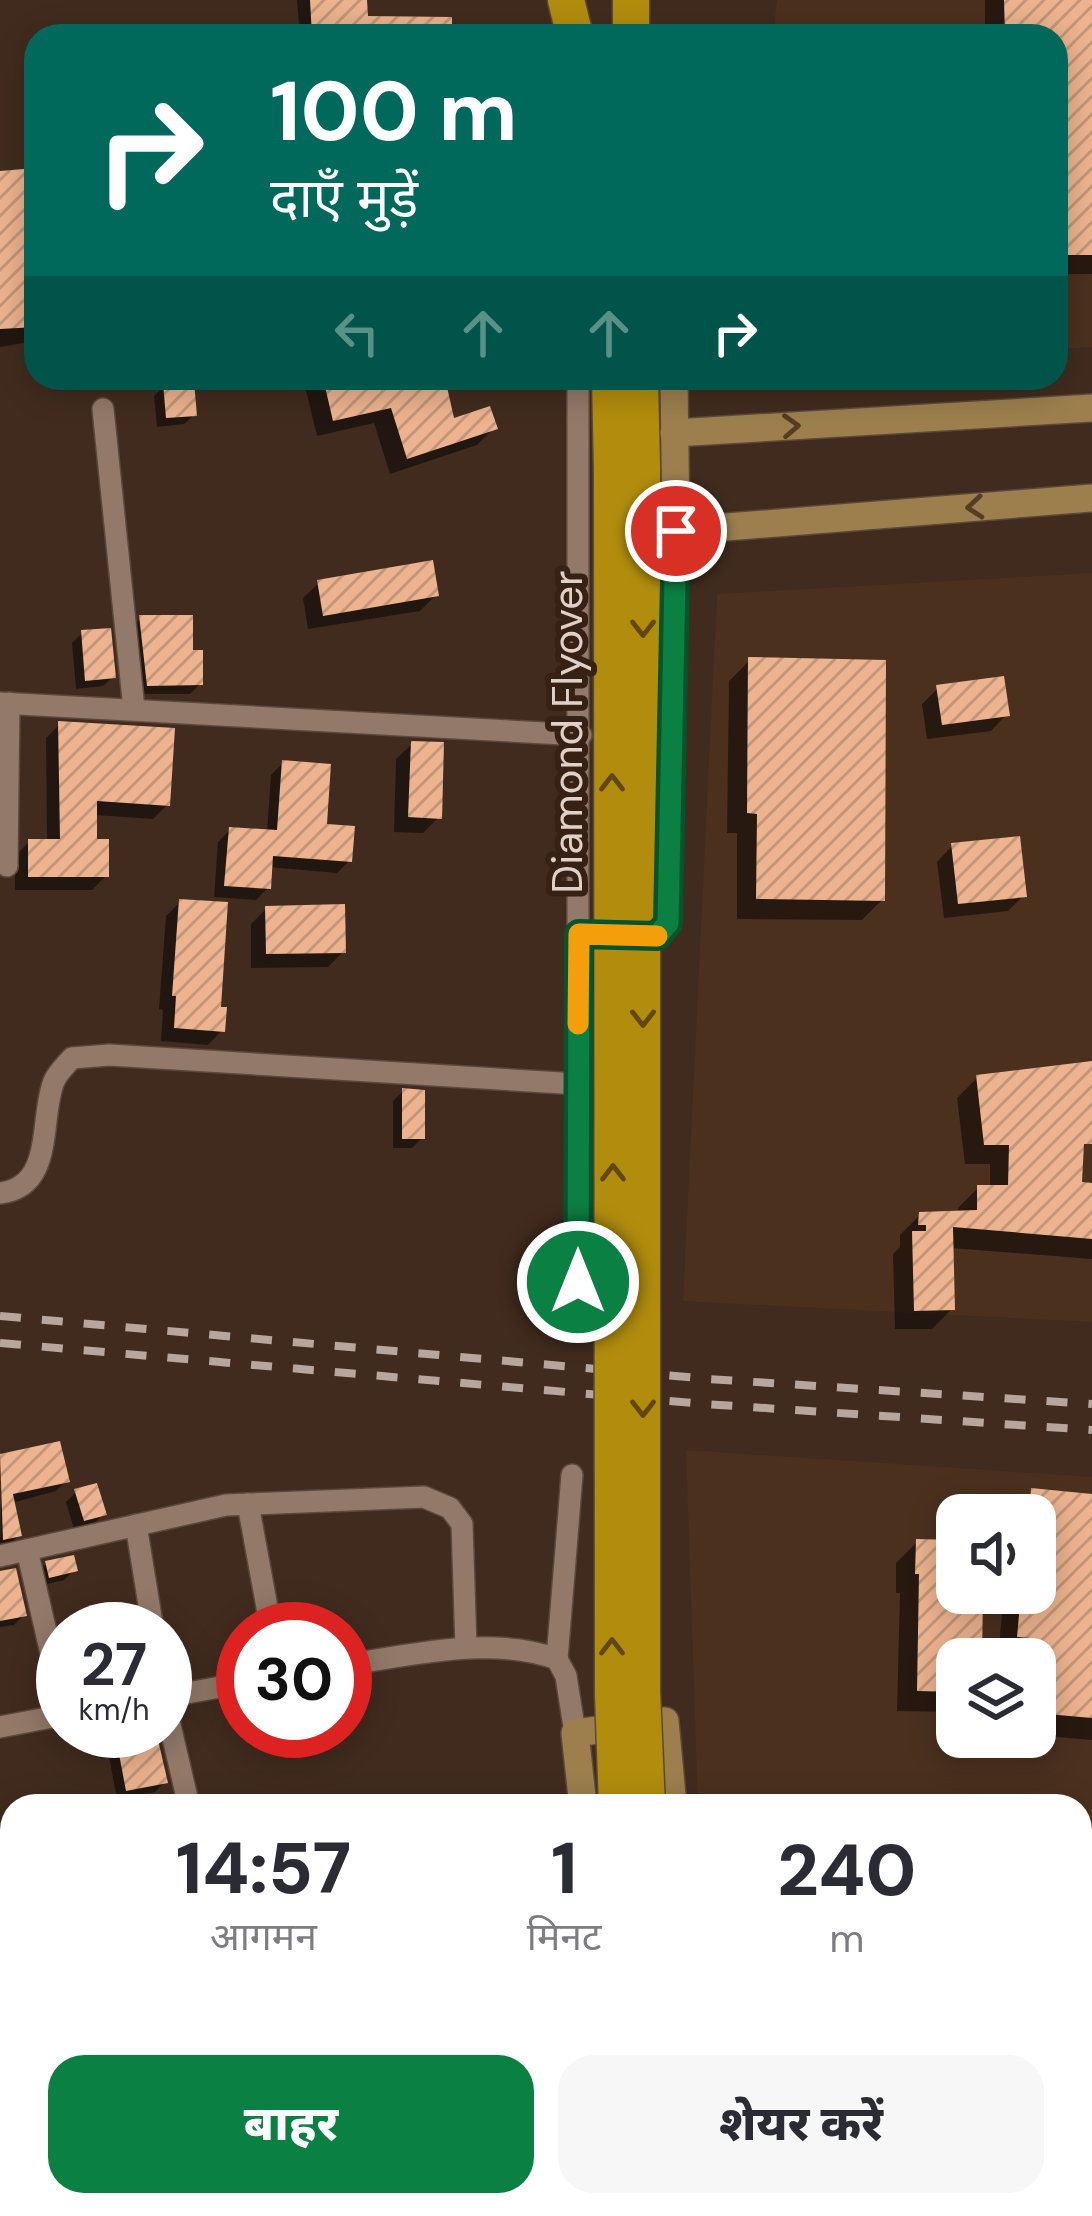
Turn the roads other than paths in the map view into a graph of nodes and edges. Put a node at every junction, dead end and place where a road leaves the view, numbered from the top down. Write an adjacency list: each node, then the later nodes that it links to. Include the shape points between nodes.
1 (578, 390): 12 (street)
2 (610, 390): 35 (highway, Diamond Flyover, one-way to 2, bridge)
3 (640, 390): 36 (highway, Diamond Flyover, one-way to 36, bridge)
4 (674, 390): 7 (street)
5 (1092, 408): 7 (street, one-way to 5)
6 (103, 409): 11 (street)
7 (674, 433): 9 (street)
8 (1092, 497): 9 (street, one-way to 9)
9 (676, 531): 14 (street, via 668,923 657,936)
10 (5, 704): 11 (street); 13 (street)
11 (134, 709): 12 (street)
12 (580, 735): 14 (street)
13 (7, 866)
14 (579, 934): 15 (street)
15 (578, 1084): 16 (street, via 72,1058 56,1076 36,1170); 17 (street)
16 (0, 1193)
17 (578, 1282)
18 (572, 1475): 27 (street)
19 (248, 1504): 20 (street); 25 (street); 26 (street, via 424,1497 450,1508 462,1524)
20 (136, 1525): 21 (street); 24 (street)
21 (27, 1550): 22 (street); 23 (street)
22 (0, 1556)
23 (39, 1602)
24 (149, 1602)
25 (266, 1602)
26 (466, 1648): 27 (street); 28 (street)
27 (557, 1659): 31 (street)
28 (372, 1661)
29 (36, 1720): 30 (street)
30 (0, 1727)
31 (575, 1733): 34 (street); 37 (street, via 665,1721)
32 (178, 1758): 33 (street)
33 (186, 1794)
34 (582, 1794)
35 (617, 1794)
36 (646, 1794)
37 (672, 1794)

